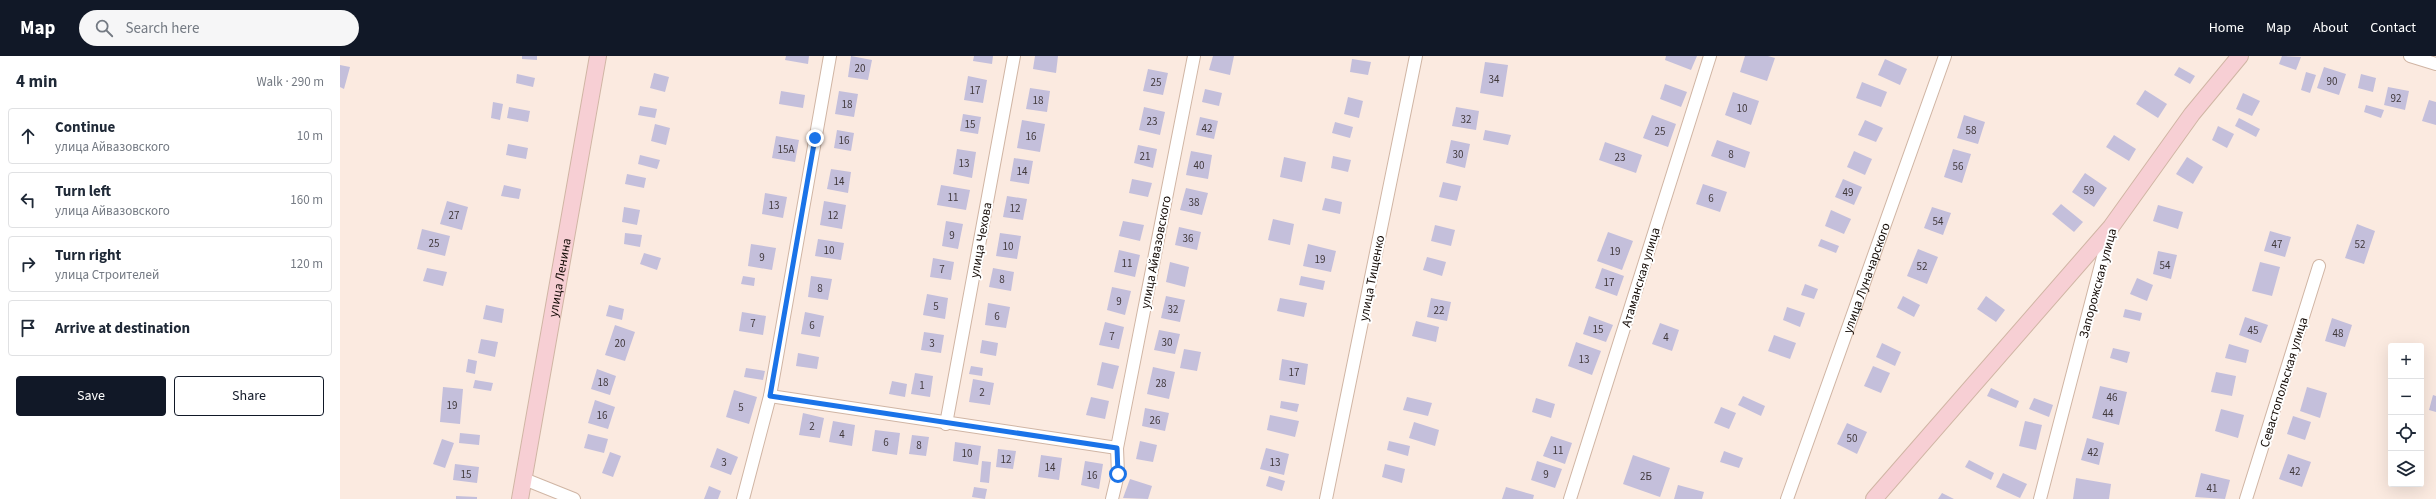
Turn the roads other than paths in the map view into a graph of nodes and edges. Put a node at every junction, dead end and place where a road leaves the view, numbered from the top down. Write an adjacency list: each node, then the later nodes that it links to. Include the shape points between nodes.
1 (598, 56): 16 (main road, улица Ленина)
2 (830, 56): 13 (street)
3 (1014, 56): 14 (street, улица Чехова)
4 (1194, 56): 15 (street, улица Айвазовского)
5 (1416, 56): 21 (street, улица Тищенко)
6 (1710, 56): 22 (street, Атаманская улица)
7 (1945, 56): 23 (street, улица Луначарского)
8 (2240, 56): 11 (main road, Запорожская улица, via 2192,114)
9 (2410, 56): 10 (street)
10 (2436, 64)
11 (2111, 227): 24 (main road); 25 (street, Запорожская улица)
12 (2319, 266): 26 (street, Севастопольская улица)
13 (770, 396): 14 (street); 19 (street)
14 (946, 424): 15 (street)
15 (1117, 448): 20 (street, улица Айвазовского, via 1118,474)
16 (524, 479): 17 (main road, улица Ленина); 18 (street)
17 (520, 499)
18 (574, 499)
19 (743, 499)
20 (1112, 499)
21 (1326, 499)
22 (1570, 499)
23 (1787, 499)
24 (1874, 499)
25 (2040, 499)
26 (2246, 499)

